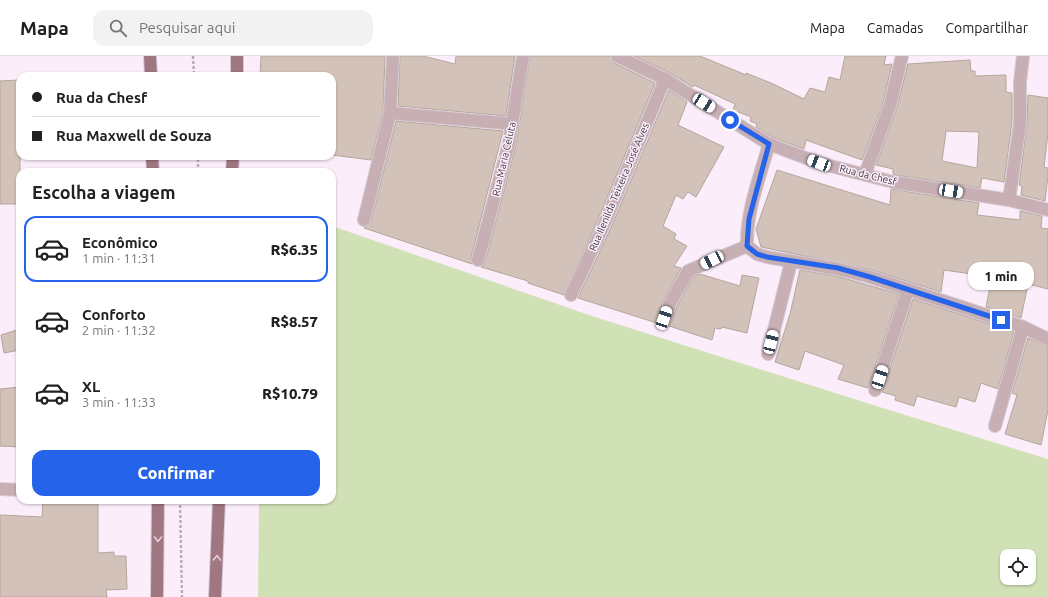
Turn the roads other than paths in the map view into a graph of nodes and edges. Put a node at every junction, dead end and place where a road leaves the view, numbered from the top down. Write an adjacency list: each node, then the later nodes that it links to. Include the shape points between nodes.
1 (150, 56): 8 (main road)
2 (238, 56): 9 (main road)
3 (393, 56): 11 (street)
4 (523, 56): 12 (street, Rua Maria Celuta)
5 (902, 56): 14 (street, via 890,105)
6 (1023, 56): 15 (street, via 1020,123)
7 (622, 57): 10 (street, Rua da Chesf)
8 (151, 72)
9 (237, 72)
10 (665, 79): 13 (street, Rua da Chesf); 22 (street, Rua Ilenilda Teixeira José Alves, via 603,227)
11 (390, 113): 12 (street); 17 (street)
12 (513, 124): 19 (street, Rua Maria Celuta)
13 (769, 144): 14 (street, Rua da Chesf, via 819,163); 18 (street, via 749,219)
14 (865, 174): 15 (street, Rua da Chesf, via 893,182)
15 (1009, 200): 16 (street, Rua da Chesf)
16 (1048, 210)
17 (364, 220)
18 (747, 246): 20 (street, via 757,254); 23 (street, via 688,271)
19 (478, 260)
20 (791, 262): 21 (street, via 838,268); 26 (street)
21 (908, 290): 24 (street); 27 (street)
22 (571, 295)
23 (664, 318)
24 (1022, 327): 25 (street); 28 (street)
25 (1048, 339)
26 (768, 354)
27 (876, 390)
28 (995, 426)
29 (0, 489): 30 (street)
30 (16, 490)
31 (158, 504): 33 (main road, one-way to 33)
32 (219, 504): 34 (main road, one-way to 32)
33 (157, 597)
34 (215, 597)

